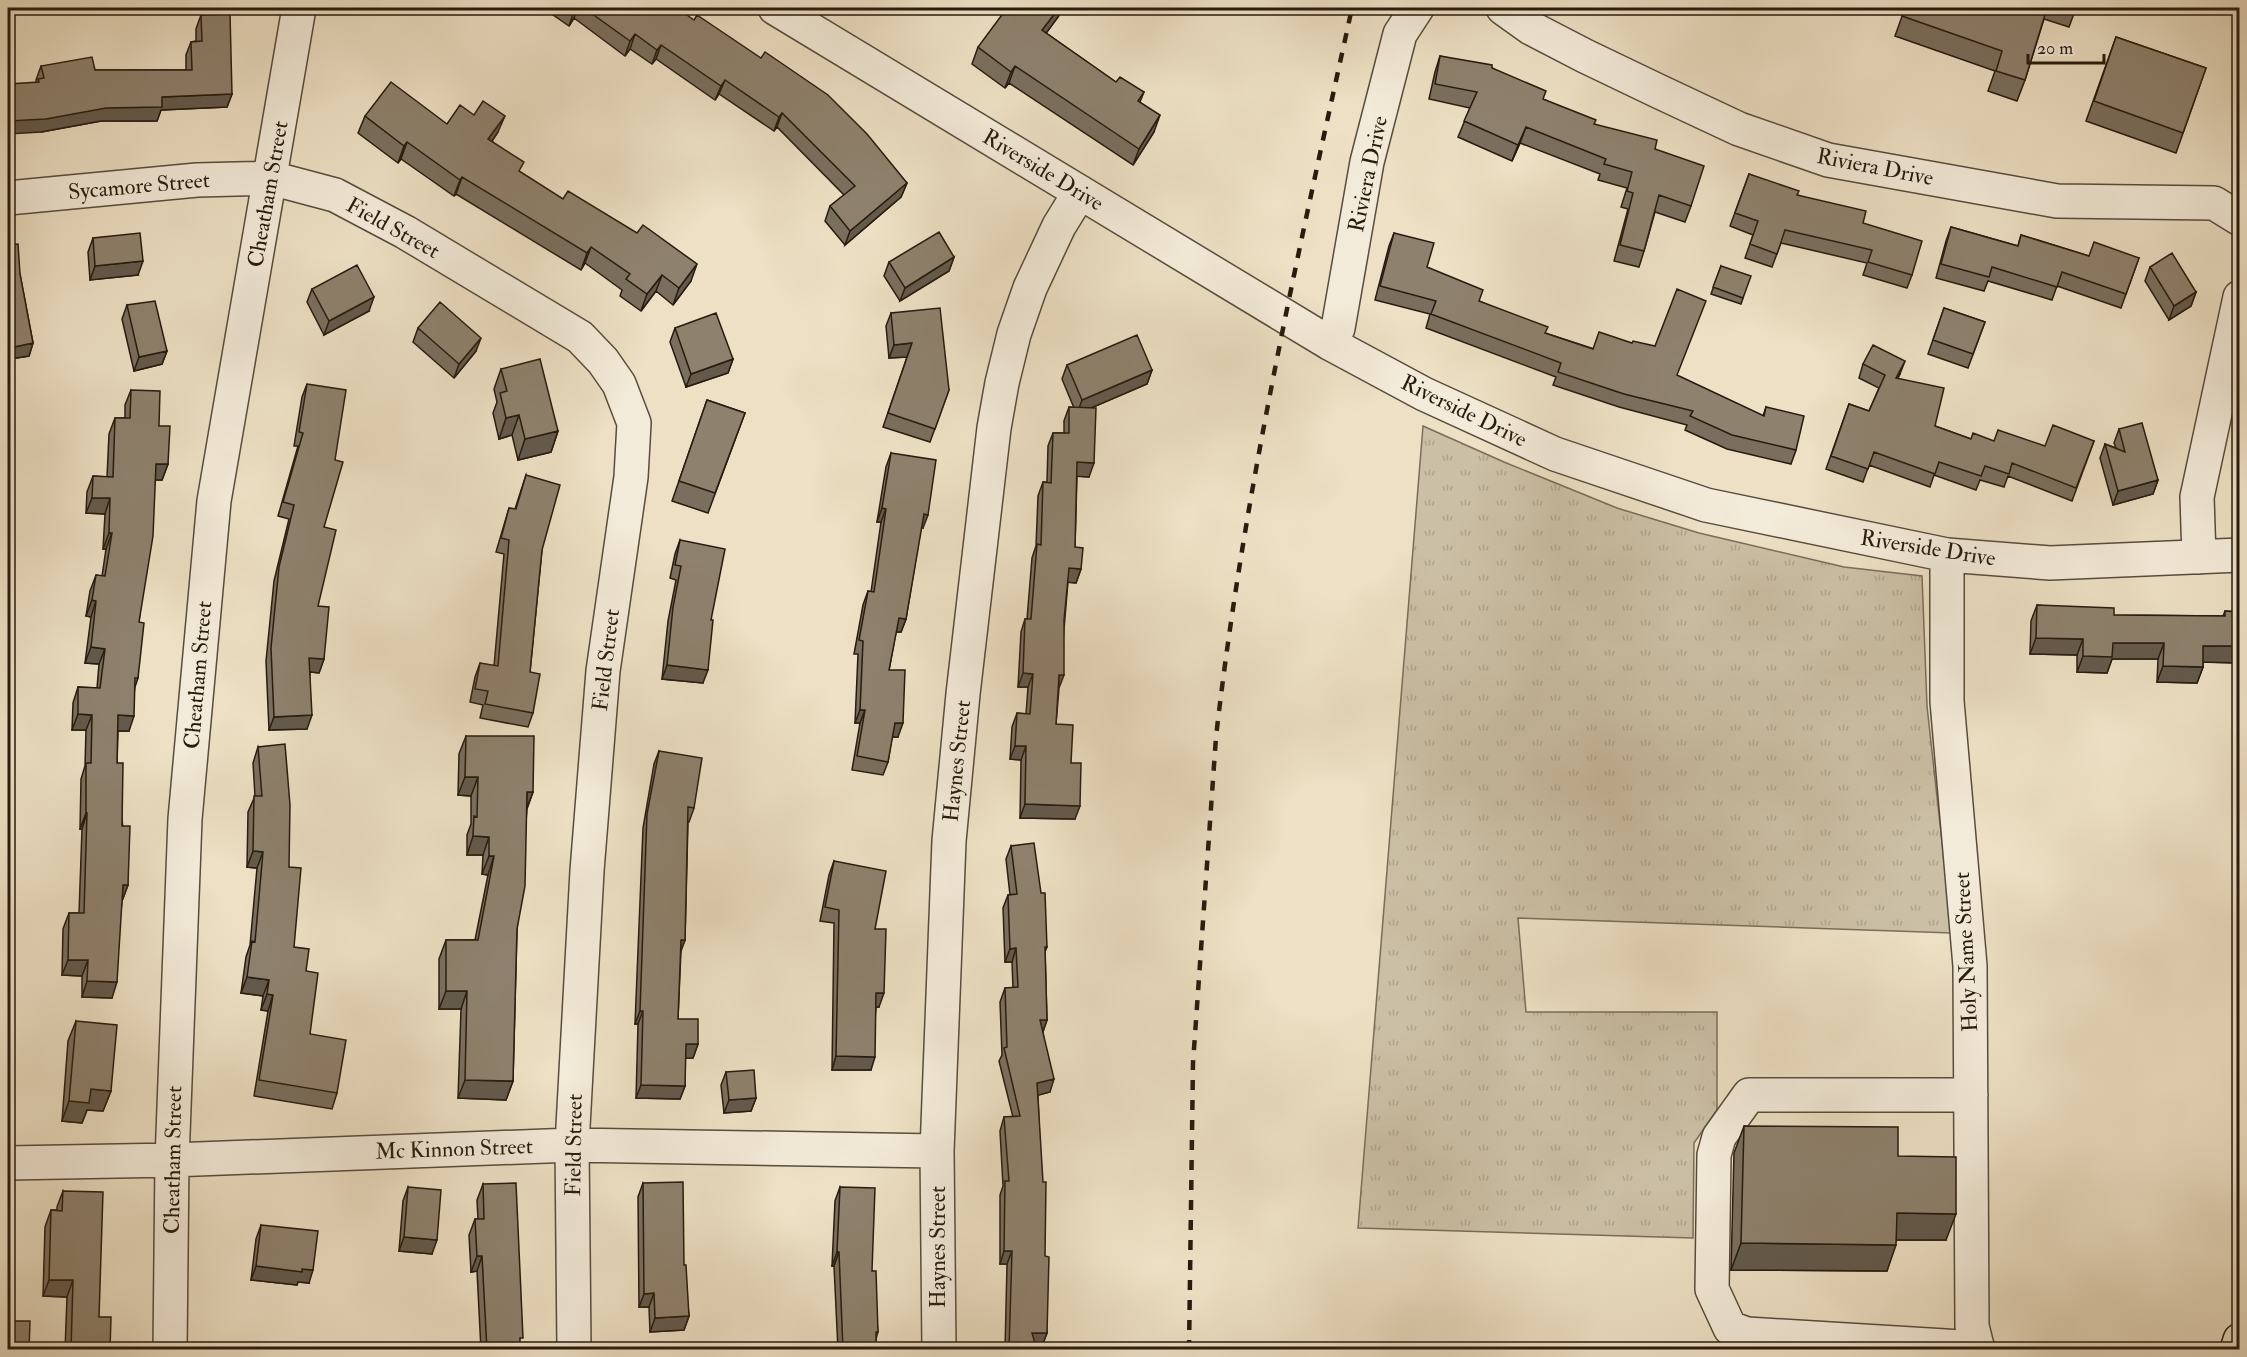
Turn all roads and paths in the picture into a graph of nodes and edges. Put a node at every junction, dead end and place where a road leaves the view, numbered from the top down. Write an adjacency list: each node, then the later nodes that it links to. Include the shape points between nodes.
1 (299, 8): 5 (street, Cheatham Street)
2 (1417, 8): 10 (street, Riviera Drive, via 1400,34 1370,150 1338,328)
3 (1503, 8): 8 (street, Riviera Drive, via 1531,28 1668,96 1739,129 1828,160 2057,201 2214,203)
4 (790, 11): 6 (street, Riverside Drive)
5 (271, 178): 7 (street, Sycamore Street, via 197,180); 15 (street, Field Street, via 335,195 405,232 580,337 619,384 634,423 631,477 602,683); 17 (street, Cheatham Street, via 214,501 185,819)
6 (1080, 192): 10 (street, Riverside Drive); 16 (street, Haynes Street, via 1030,288 1014,334 994,428 949,841)
7 (8, 198)
8 (2240, 219)
9 (2240, 297): 13 (street, via 2197,497)
10 (1331, 344): 11 (street, Riverside Drive, via 1424,394 1566,458 1706,505)
11 (1947, 555): 13 (street, Riverside Drive, via 2050,563); 14 (street, Holy Name Street, via 1947,700 1970,966)
12 (2240, 555): 13 (street, Riverside Drive)
13 (2199, 557)
14 (1971, 1095): 19 (street, via 1749,1095 1719,1137 1714,1155 1712,1289); 21 (street, Holy Name Street, via 1972,1326)
15 (572, 1144): 16 (street, Mc Kinnon Street); 17 (street, Mc Kinnon Street); 23 (street, Field Street)
16 (937, 1151): 24 (street, Haynes Street)
17 (172, 1160): 18 (street, Mc Kinnon Street); 22 (street, Cheatham Street)
18 (8, 1163)
19 (1730, 1339): 21 (street, via 1748,1334)
20 (2240, 1340): 25 (main road)
21 (1978, 1349)
22 (170, 1350)
23 (574, 1350)
24 (939, 1350)
25 (2237, 1350)

